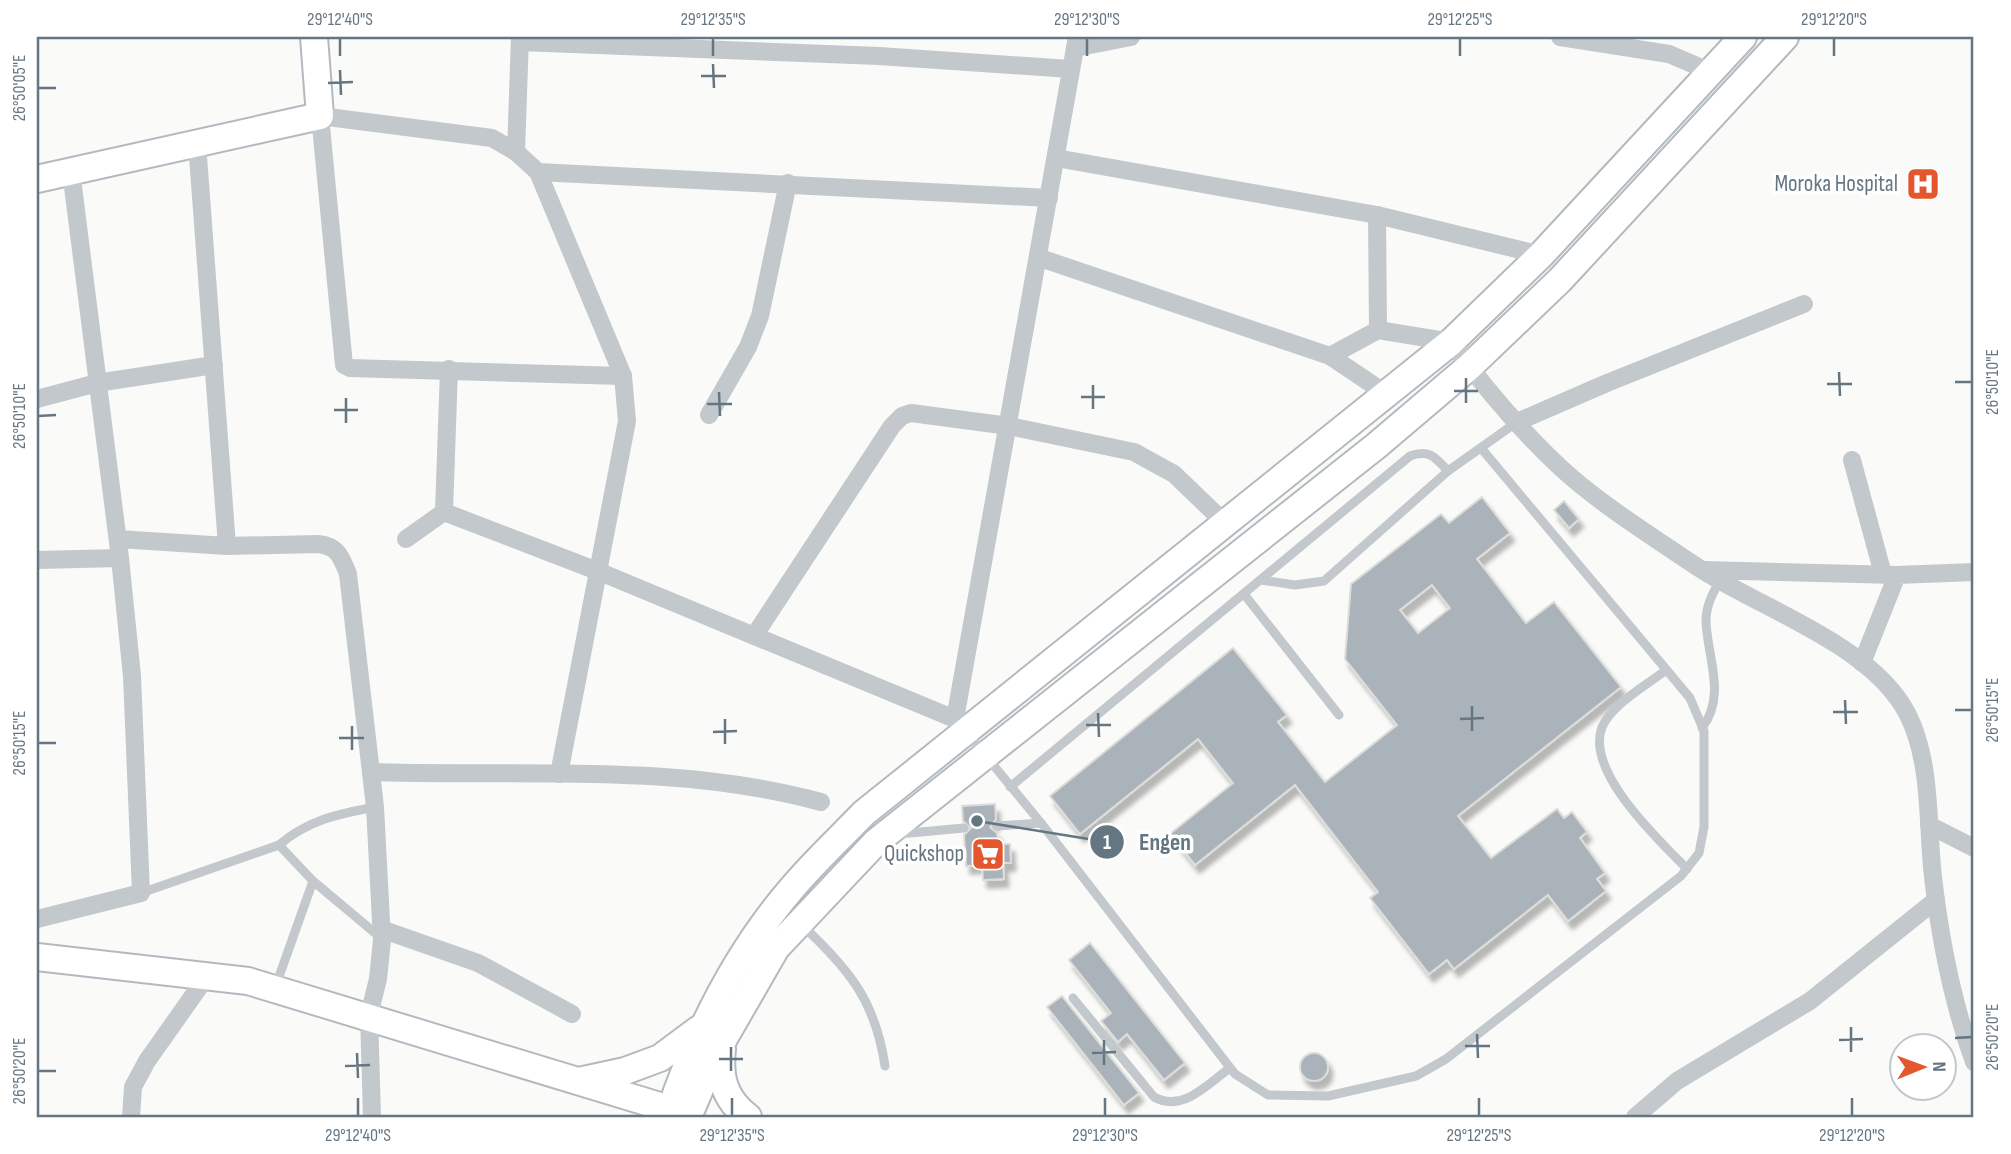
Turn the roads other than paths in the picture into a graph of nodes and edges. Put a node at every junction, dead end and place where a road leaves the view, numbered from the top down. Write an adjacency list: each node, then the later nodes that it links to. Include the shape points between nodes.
1 (314, 37): 12 (street)
2 (879, 37): 9 (street)
3 (1131, 37): 8 (street)
4 (1560, 37): 11 (street, via 1669,54)
5 (1743, 37): 11 (street)
6 (1785, 37): 29 (street, via 1560,280)
7 (520, 39): 9 (street); 14 (street)
8 (1076, 42): 10 (street)
9 (879, 55): 10 (street)
10 (1070, 69): 15 (street)
11 (1711, 72): 22 (street)
12 (320, 116): 13 (street); 14 (street, via 492,138); 30 (street, via 341,362 350,368)
13 (197, 143): 16 (street); 28 (street)
14 (516, 152): 17 (street)
15 (1056, 158): 20 (street); 21 (street)
16 (71, 171): 18 (street); 32 (street)
17 (538, 172): 19 (street); 31 (street)
18 (37, 179)
19 (788, 183): 20 (street); 35 (street, via 760,316 748,347)
20 (1049, 198): 23 (street)
21 (1377, 215): 22 (street); 25 (street)
22 (1541, 255): 26 (street)
23 (1040, 258): 27 (street); 37 (street)
24 (1804, 304): 36 (street)
25 (1378, 330): 26 (street); 27 (street)
26 (1451, 342): 29 (street); 33 (street)
27 (1330, 356): 33 (street)
28 (214, 365): 32 (street); 45 (street)
29 (1469, 367): 36 (street); 61 (street, via 1376,446)
30 (449, 369): 31 (street); 41 (street)
31 (623, 376): 49 (street, via 627,421)
32 (97, 383): 34 (street); 43 (street)
33 (1385, 393): 42 (street)
34 (37, 398)
35 (709, 415)
36 (1517, 422): 38 (lane); 48 (street, via 1563,470)
37 (1009, 426): 42 (street, via 1134,452 1174,474); 55 (street, via 920,412 902,416); 59 (street)
38 (1481, 449): 40 (lane); 57 (lane)
39 (1852, 460): 51 (street)
40 (1448, 471): 52 (lane, via 1324,581); 52 (lane, via 1433,454 1410,456)
41 (444, 512): 44 (street); 49 (street)
42 (1225, 523): 59 (street)
43 (118, 539): 45 (street); 46 (street)
44 (406, 540)
45 (227, 546): 62 (street, via 331,545 340,555 348,574)
46 (120, 558): 47 (street); 76 (street, via 132,676)
47 (37, 560)
48 (1702, 570): 51 (street); 53 (street)
49 (600, 572): 55 (street); 63 (street)
50 (1974, 572): 51 (street)
51 (1891, 574): 56 (street)
52 (1261, 580): 54 (lane)
53 (1720, 580): 56 (street); 60 (lane, via 1708,605 1715,693 1711,716)
54 (1244, 594): 58 (lane); 64 (lane)
55 (754, 636): 59 (street)
56 (1862, 663): 68 (street, via 1894,693 1909,716 1920,750)
57 (1666, 670): 60 (lane, via 1690,698); 74 (lane, via 1615,711 1602,727 1600,746 1609,776 1639,819)
58 (1339, 715)
59 (960, 725): 61 (lane); 87 (street, via 864,813 761,927 719,995)
60 (1702, 727): 74 (lane, via 1704,827 1699,853)
61 (983, 755): 64 (lane); 71 (street)
62 (371, 772): 63 (street); 66 (street)
63 (559, 774): 65 (street, via 689,776)
64 (1010, 787): 67 (lane)
65 (821, 802)
66 (375, 807): 72 (lane, via 318,820); 80 (street)
67 (1041, 823): 69 (lane); 90 (lane)
68 (1929, 825): 73 (street); 77 (street)
69 (997, 826)
70 (964, 828): 71 (lane)
71 (884, 835): 79 (street)
72 (279, 845): 75 (lane); 76 (lane)
73 (1974, 848)
74 (1687, 869): 90 (lane, via 1446,1059 1416,1076 1328,1096 1291,1097 1257,1090)
75 (313, 881): 80 (lane); 83 (lane)
76 (141, 892): 78 (street)
77 (1937, 900): 88 (street); 96 (street, via 1810,1001 1677,1081)
78 (37, 919)
79 (800, 923): 87 (street); 89 (lane, via 855,979 881,1039)
80 (382, 934): 85 (street, via 478,963); 86 (street)
81 (37, 957): 82 (street)
82 (207, 976): 83 (street); 93 (street, via 147,1061 133,1087)
83 (275, 989): 86 (street)
84 (1073, 998): 90 (lane, via 1154,1097 1165,1103 1184,1101)
85 (572, 1014)
86 (369, 1015): 91 (street); 94 (street)
87 (714, 1032): 91 (street, via 660,1058); 92 (street, via 686,1062); 95 (street, via 726,1094)
88 (1974, 1062)
89 (885, 1066)
90 (1230, 1068)
91 (577, 1081): 92 (street)
92 (683, 1115)
93 (131, 1117)
94 (372, 1117)
95 (747, 1117)
96 (1635, 1117)

